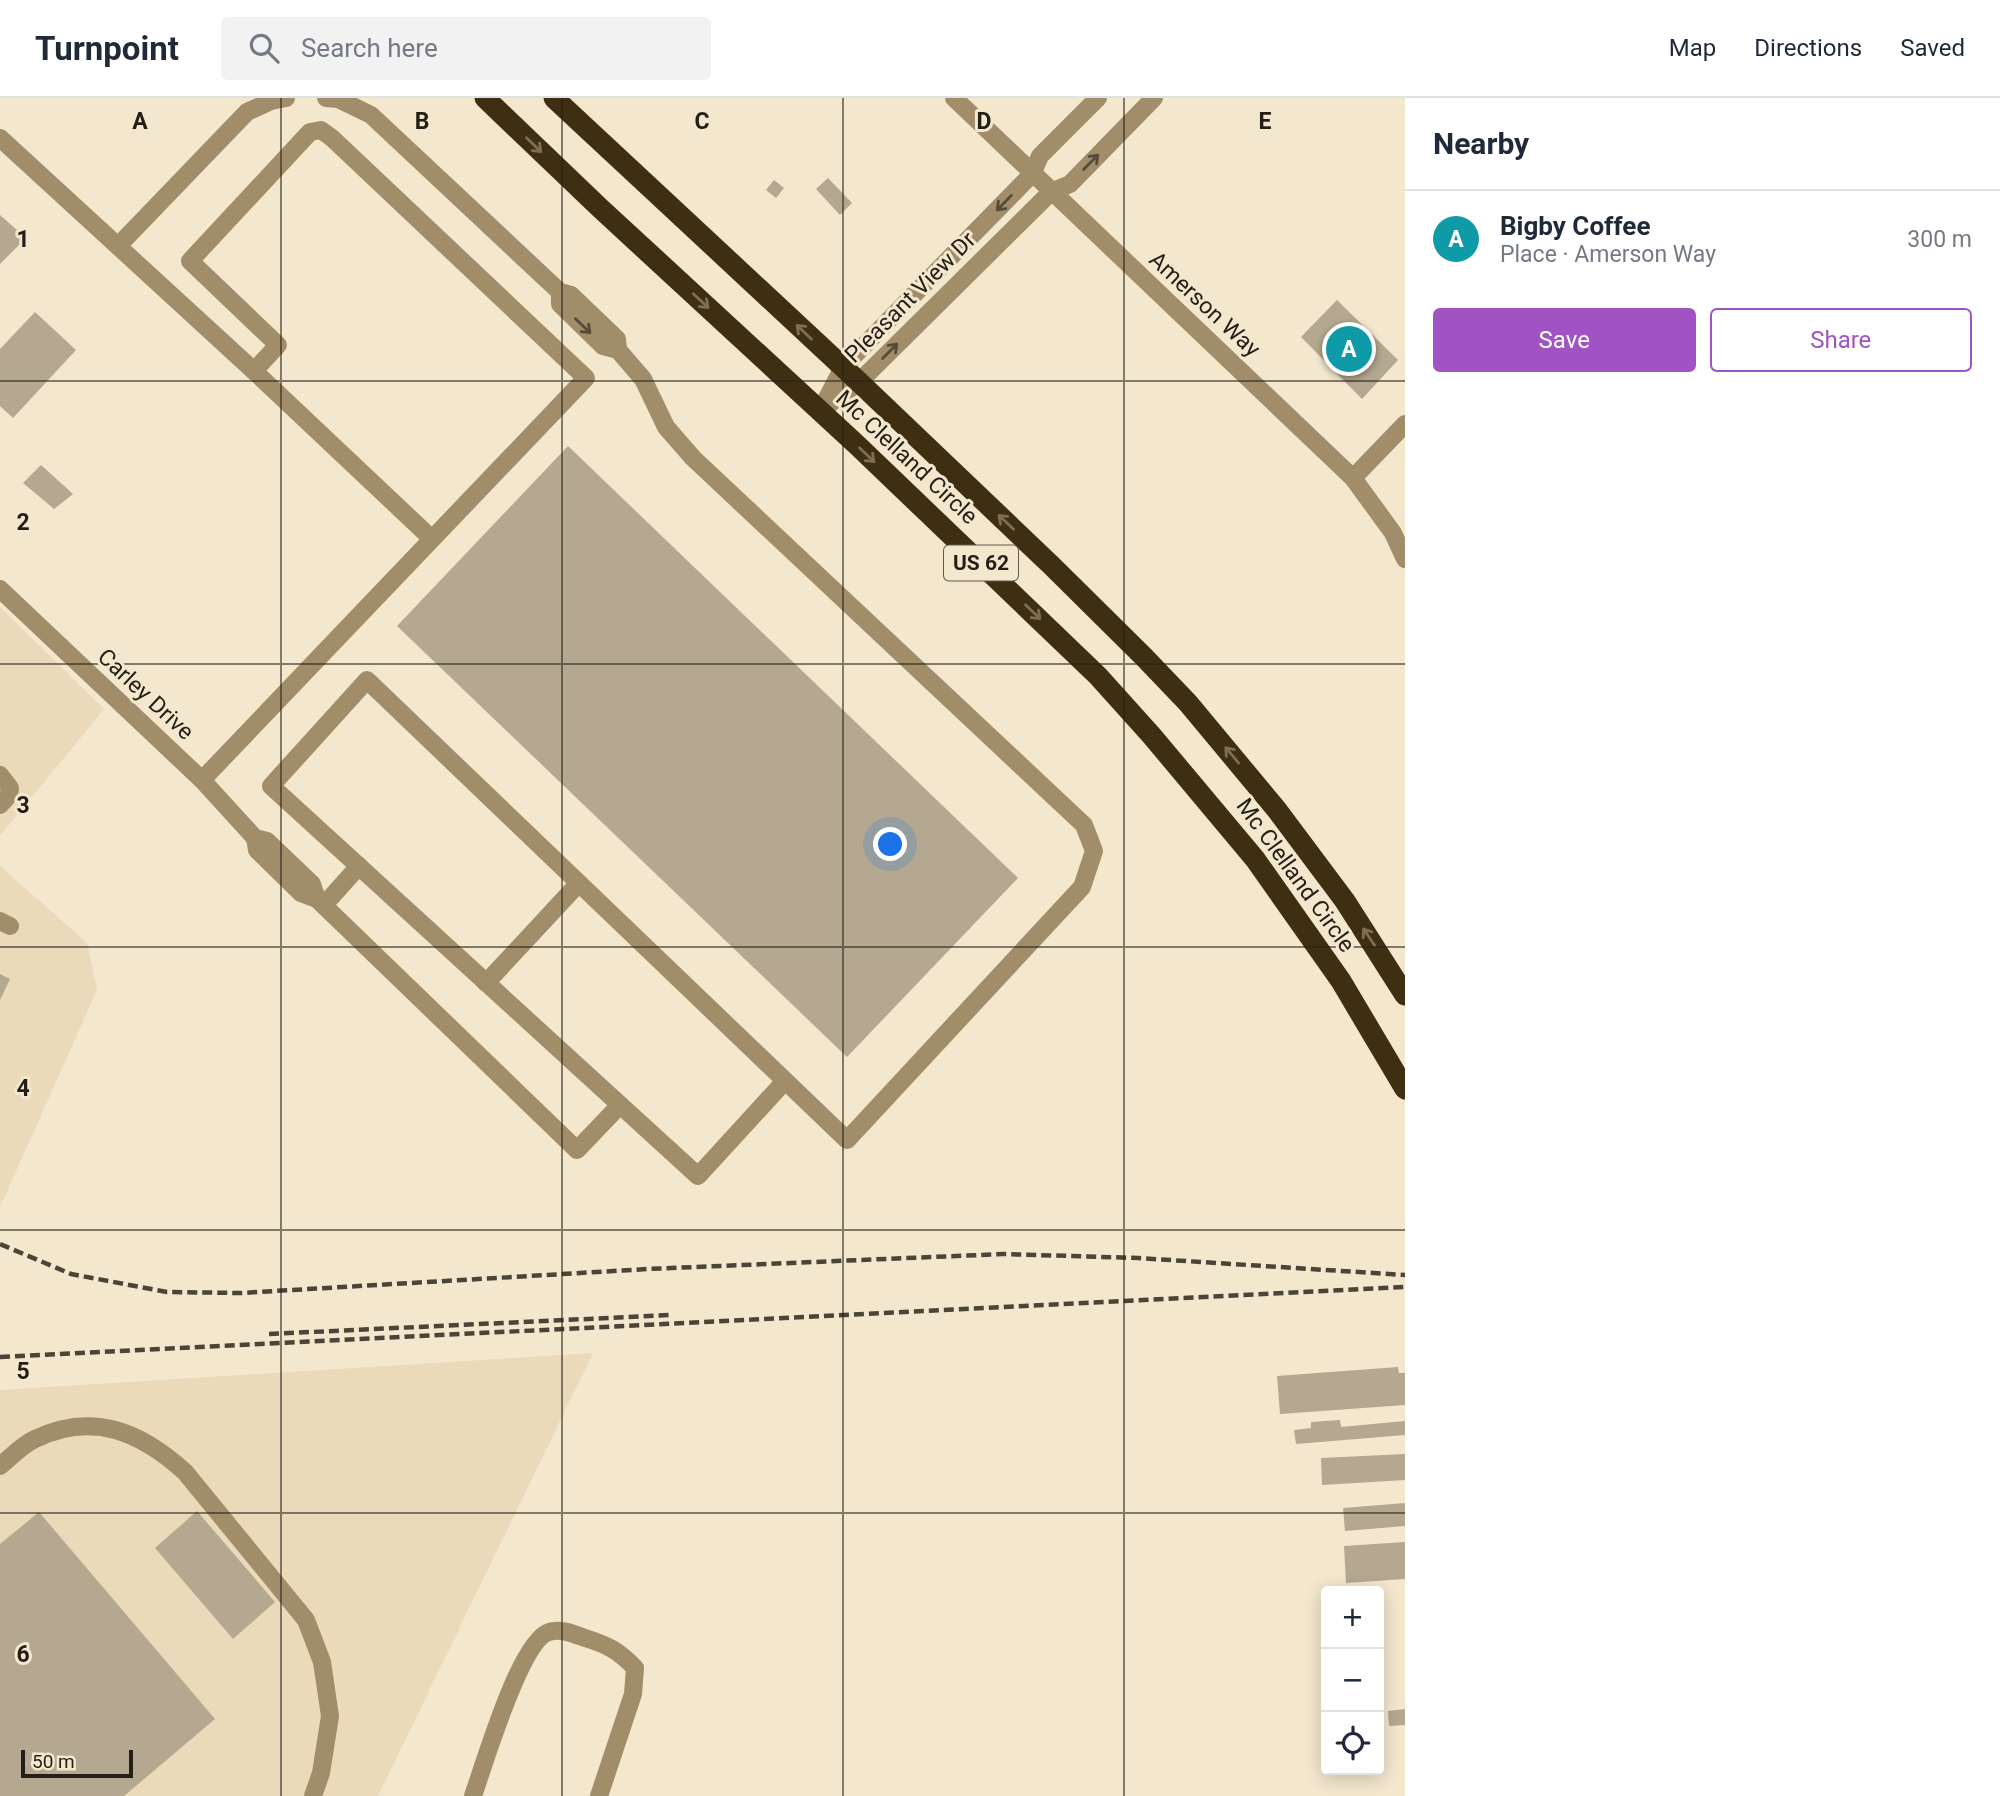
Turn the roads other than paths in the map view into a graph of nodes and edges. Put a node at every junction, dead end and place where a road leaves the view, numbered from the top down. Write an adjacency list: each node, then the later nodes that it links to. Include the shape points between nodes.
1 (286, 98): 12 (street, via 247,112)
2 (326, 98): 30 (street, via 338,99 371,116 560,292 560,304 603,345 618,350 643,379 666,427 693,458 1084,825 1094,851 1082,887 847,1140)
3 (485, 98): 16 (highway, Mc Clelland Circle / US 62, one-way to 16)
4 (554, 98): 13 (highway, Mc Clelland Circle / US 62, one-way to 4)
5 (954, 98): 10 (street, Amerson Way)
6 (1098, 98): 10 (street, Pleasant View Dr, via 1040,156)
7 (1128, 98): 8 (street, via 1139,103)
8 (1154, 98): 11 (street, Pleasant View Dr, one-way to 8, via 1070,184)
9 (0, 138): 12 (street)
10 (1032, 174): 11 (street, Amerson Way); 13 (street, Pleasant View Dr, one-way to 13)
11 (1051, 192): 15 (street, Pleasant View Dr, one-way to 11); 18 (street, Amerson Way)
12 (118, 246): 14 (street)
13 (842, 367): 15 (highway, Mc Clelland Circle / US 62); 16 (street, Pleasant View Dr)
14 (254, 371): 19 (street); 19 (street, via 278,345 190,261 310,132 320,130 586,378)
15 (859, 382): 16 (street, Pleasant View Dr); 29 (highway, Mc Clelland Circle / US 62, one-way to 15, via 1345,901 1188,703)
16 (820, 411): 31 (highway, Mc Clelland Circle / US 62, one-way to 31, via 1098,676 1219,813 1341,981)
17 (1405, 424): 18 (street)
18 (1353, 478): 20 (street, Amerson Way, via 1394,533)
19 (432, 539): 23 (street)
20 (1405, 559)
21 (3, 599): 23 (street, Carley Drive)
22 (0, 775): 24 (street, via 10,788)
23 (202, 780): 27 (street, Carley Drive, via 255,838 257,850 301,893)
24 (0, 805)
25 (359, 866): 26 (street, via 271,786 367,680); 27 (street); 28 (street)
26 (579, 883): 28 (street); 30 (street)
27 (321, 902): 32 (street, Carley Drive, via 577,1150)
28 (486, 983): 32 (street)
29 (1405, 995)
30 (785, 1081): 32 (street, via 698,1176)
31 (1405, 1089)
32 (620, 1105)
33 (0, 1466): 34 (street, via 32,1440 58,1430 88,1427 136,1436 185,1472 306,1620 322,1662 330,1716)
34 (313, 1796)
35 (473, 1796): 36 (street, via 530,1647 547,1632 564,1631 619,1651 635,1668 633,1694)
36 (599, 1796)

